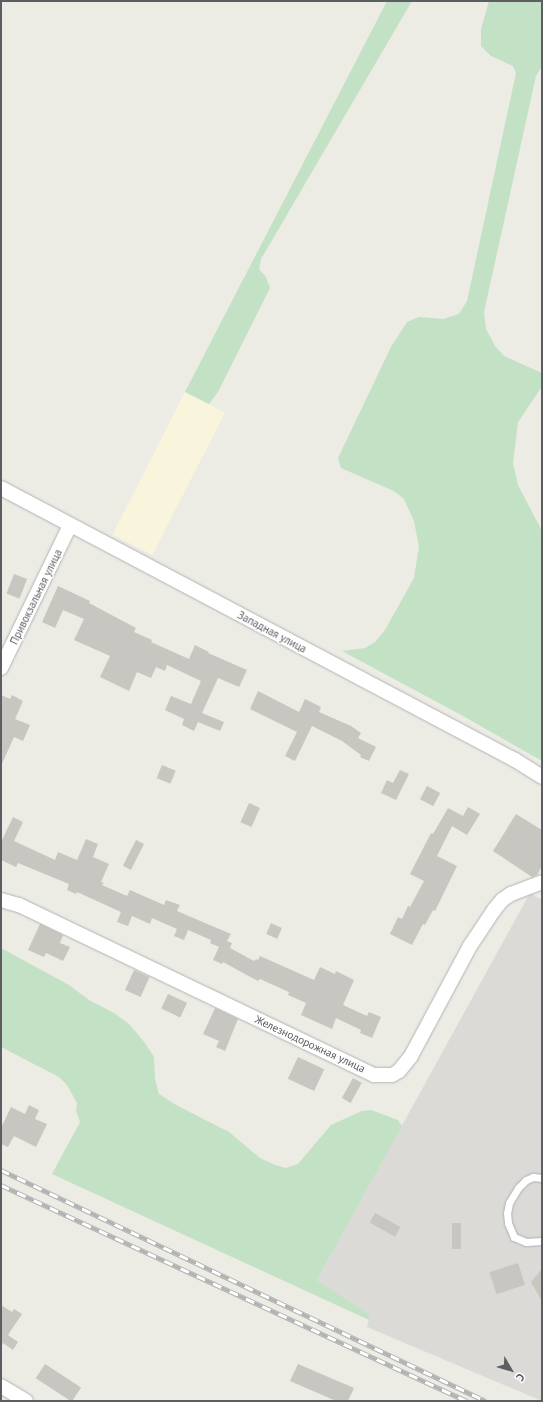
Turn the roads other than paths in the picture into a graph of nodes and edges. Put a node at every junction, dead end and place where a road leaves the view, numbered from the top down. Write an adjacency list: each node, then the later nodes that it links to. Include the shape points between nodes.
1 (1, 488): 2 (street, Западная улица)
2 (70, 525): 3 (street, Привокзальная улица); 4 (street, Западная улица)
3 (1, 668)
4 (542, 776)
5 (542, 882): 6 (street, Железнодорожная улица, via 511,894 494,910 470,946 411,1056 399,1071 392,1075 374,1075 19,905)
6 (1, 900)
7 (542, 1178): 8 (lane, via 526,1180 518,1188 509,1203 507,1213 514,1237 526,1242)
8 (542, 1241)
9 (1, 1386): 10 (street)
10 (26, 1401)

